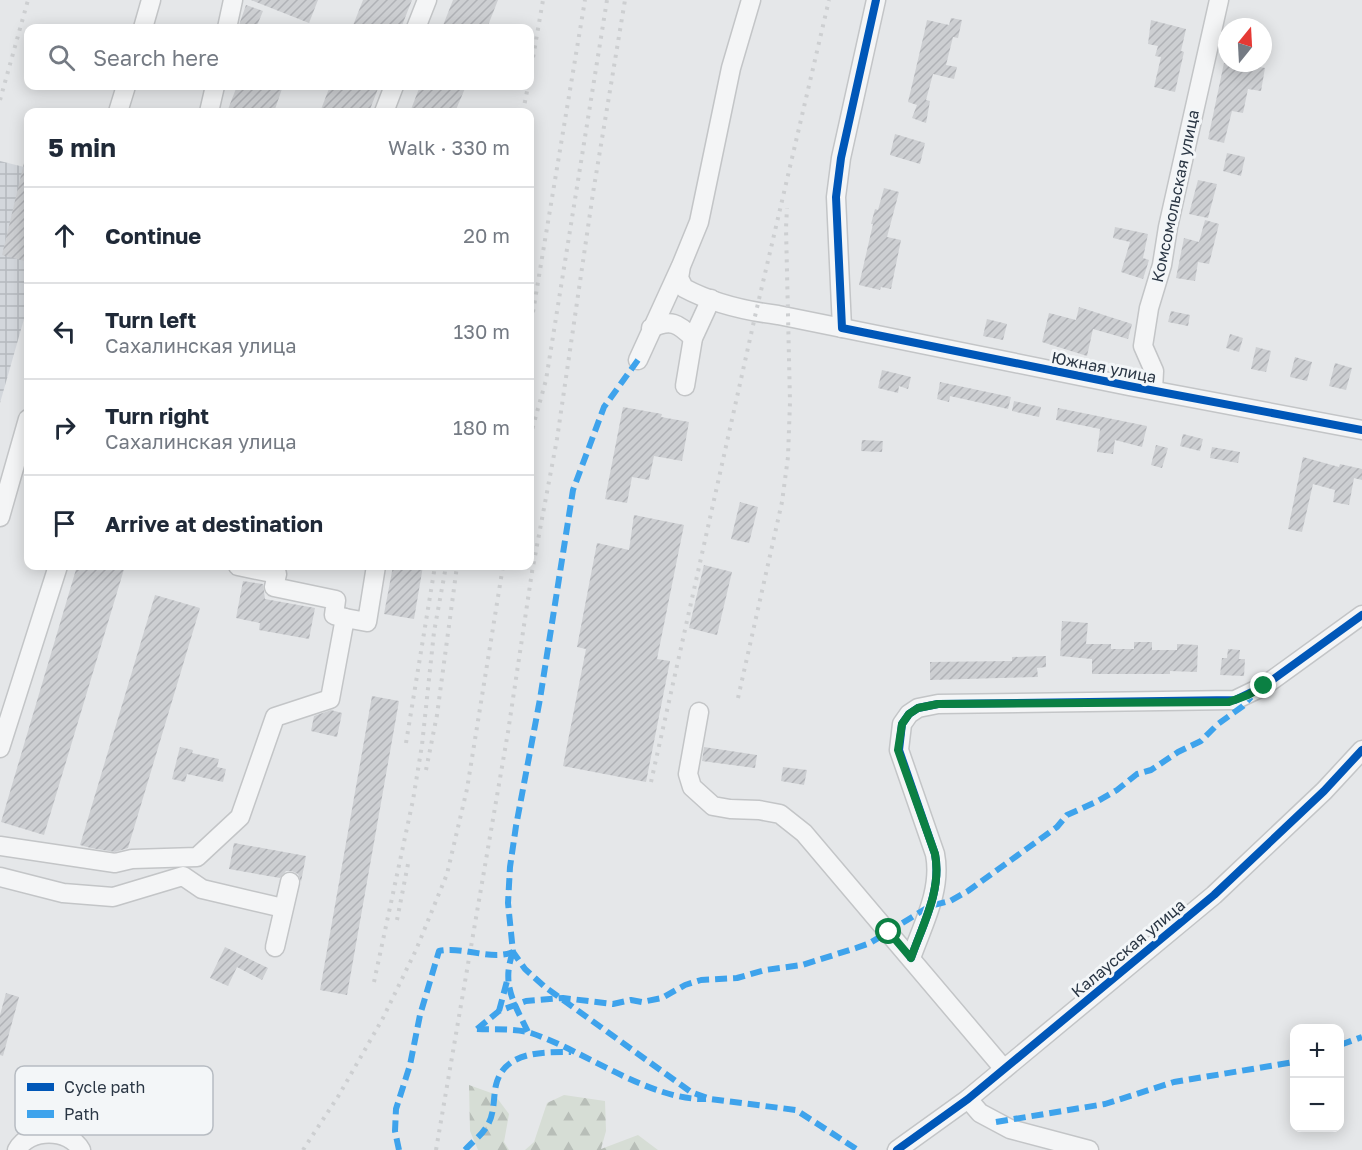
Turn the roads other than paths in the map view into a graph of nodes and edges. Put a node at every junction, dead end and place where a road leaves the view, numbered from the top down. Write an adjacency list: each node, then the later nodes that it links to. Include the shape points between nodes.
1 (151, 0): 7 (street)
2 (233, 0): 8 (street)
3 (427, 0): 9 (street)
4 (751, 0): 16 (street, via 731,68 699,222)
5 (876, 0): 19 (street, via 836,197)
6 (1219, 0): 23 (street, Комсомольская улица, via 1162,265 1147,317 1143,346 1154,371)
7 (144, 24)
8 (228, 24)
9 (418, 24)
10 (125, 90): 13 (street)
11 (213, 90): 14 (street)
12 (392, 90): 15 (street)
13 (119, 108)
14 (210, 108)
15 (386, 108)
16 (681, 266): 17 (street, Южная улица, via 679,278 684,288); 18 (street)
17 (711, 299): 19 (street, Южная улица); 20 (street)
18 (651, 328): 20 (street, via 674,323); 21 (street)
19 (842, 328): 23 (street, Южная улица)
20 (693, 338): 22 (street)
21 (638, 360)
22 (685, 386)
23 (1153, 390): 24 (street, Южная улица)
24 (1362, 430)
25 (24, 433): 26 (street)
26 (0, 517)
27 (57, 570): 33 (street)
28 (258, 570): 31 (street, via 277,574 274,587 336,600 334,615)
29 (375, 570): 31 (street, via 367,622)
30 (1362, 615): 40 (street, via 1264,686 1235,700 938,704 909,714 902,724 898,750 938,868 932,903)
31 (345, 618): 35 (street, via 330,699 275,717 240,817 197,857 115,863)
32 (699, 712): 40 (street, via 688,774 692,787 713,806 780,814 804,833)
33 (0, 748)
34 (1362, 750): 41 (street, Калаусская улица, via 1214,895)
35 (0, 846)
36 (0, 877): 38 (street, via 63,893 113,897 183,876 202,889)
37 (290, 882): 38 (street)
38 (283, 908): 39 (street)
39 (275, 947)
40 (911, 958): 41 (street)
41 (1004, 1069): 42 (street, Калаусская улица)
42 (968, 1099): 47 (street, Калаусская улица); 48 (street, via 980,1113 1010,1129)
43 (40, 1135): 45 (street, via 28,1137)
44 (52, 1135): 46 (street, via 70,1138)
45 (17, 1150)
46 (81, 1150)
47 (897, 1150)
48 (1089, 1150)

